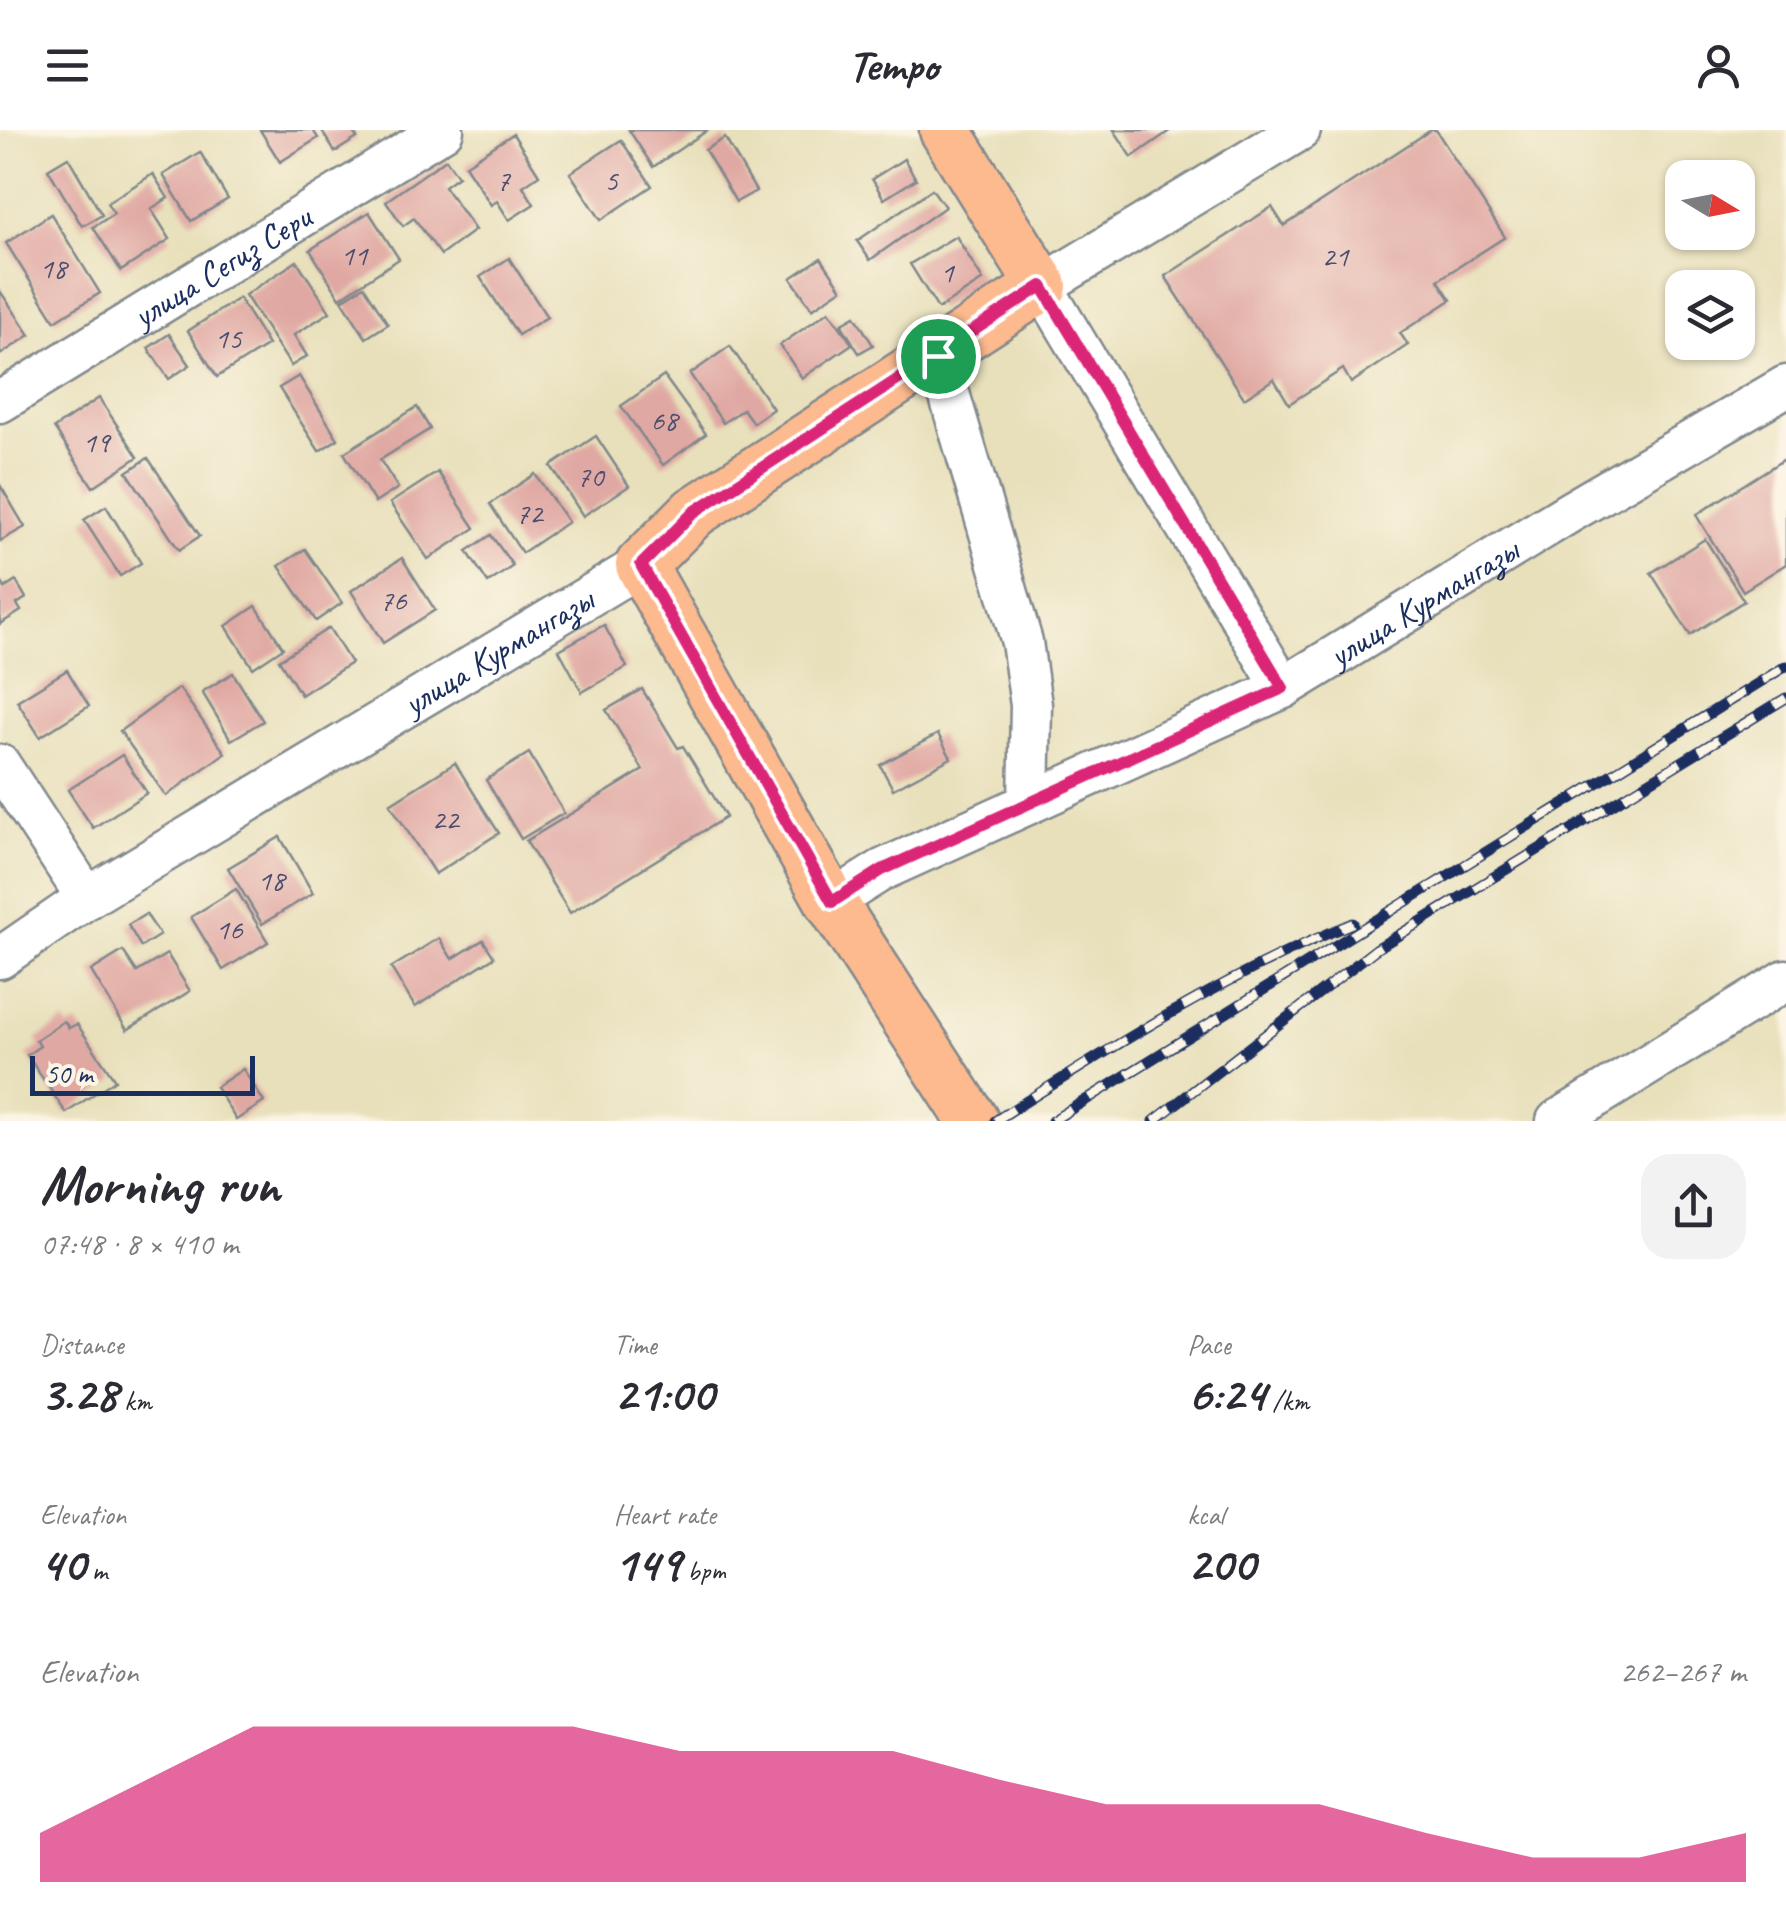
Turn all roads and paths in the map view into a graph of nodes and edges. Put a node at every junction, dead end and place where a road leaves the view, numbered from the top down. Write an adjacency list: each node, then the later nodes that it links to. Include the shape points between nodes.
1 (444, 130): 7 (street, улица Сегиз Сери)
2 (945, 130): 4 (main road)
3 (1300, 130): 4 (street, улица Курмангазы)
4 (1042, 286): 5 (main road, улица Курмангазы); 9 (street)
5 (938, 356): 8 (main road, улица Курмангазы, via 694,512); 11 (street, via 1022,642 1031,705)
6 (1786, 386): 9 (street, улица Курмангазы)
7 (0, 402)
8 (641, 565): 12 (street, улица Курмангазы); 13 (main road)
9 (1283, 688): 11 (street, улица Курмангазы)
10 (0, 765): 12 (street)
11 (1028, 803): 13 (street, улица Курмангазы, via 882,870)
12 (88, 898): 14 (street, улица Курмангазы)
13 (832, 902): 16 (main road)
14 (0, 958)
15 (1786, 980): 17 (street)
16 (974, 1121)
17 (1557, 1121)

